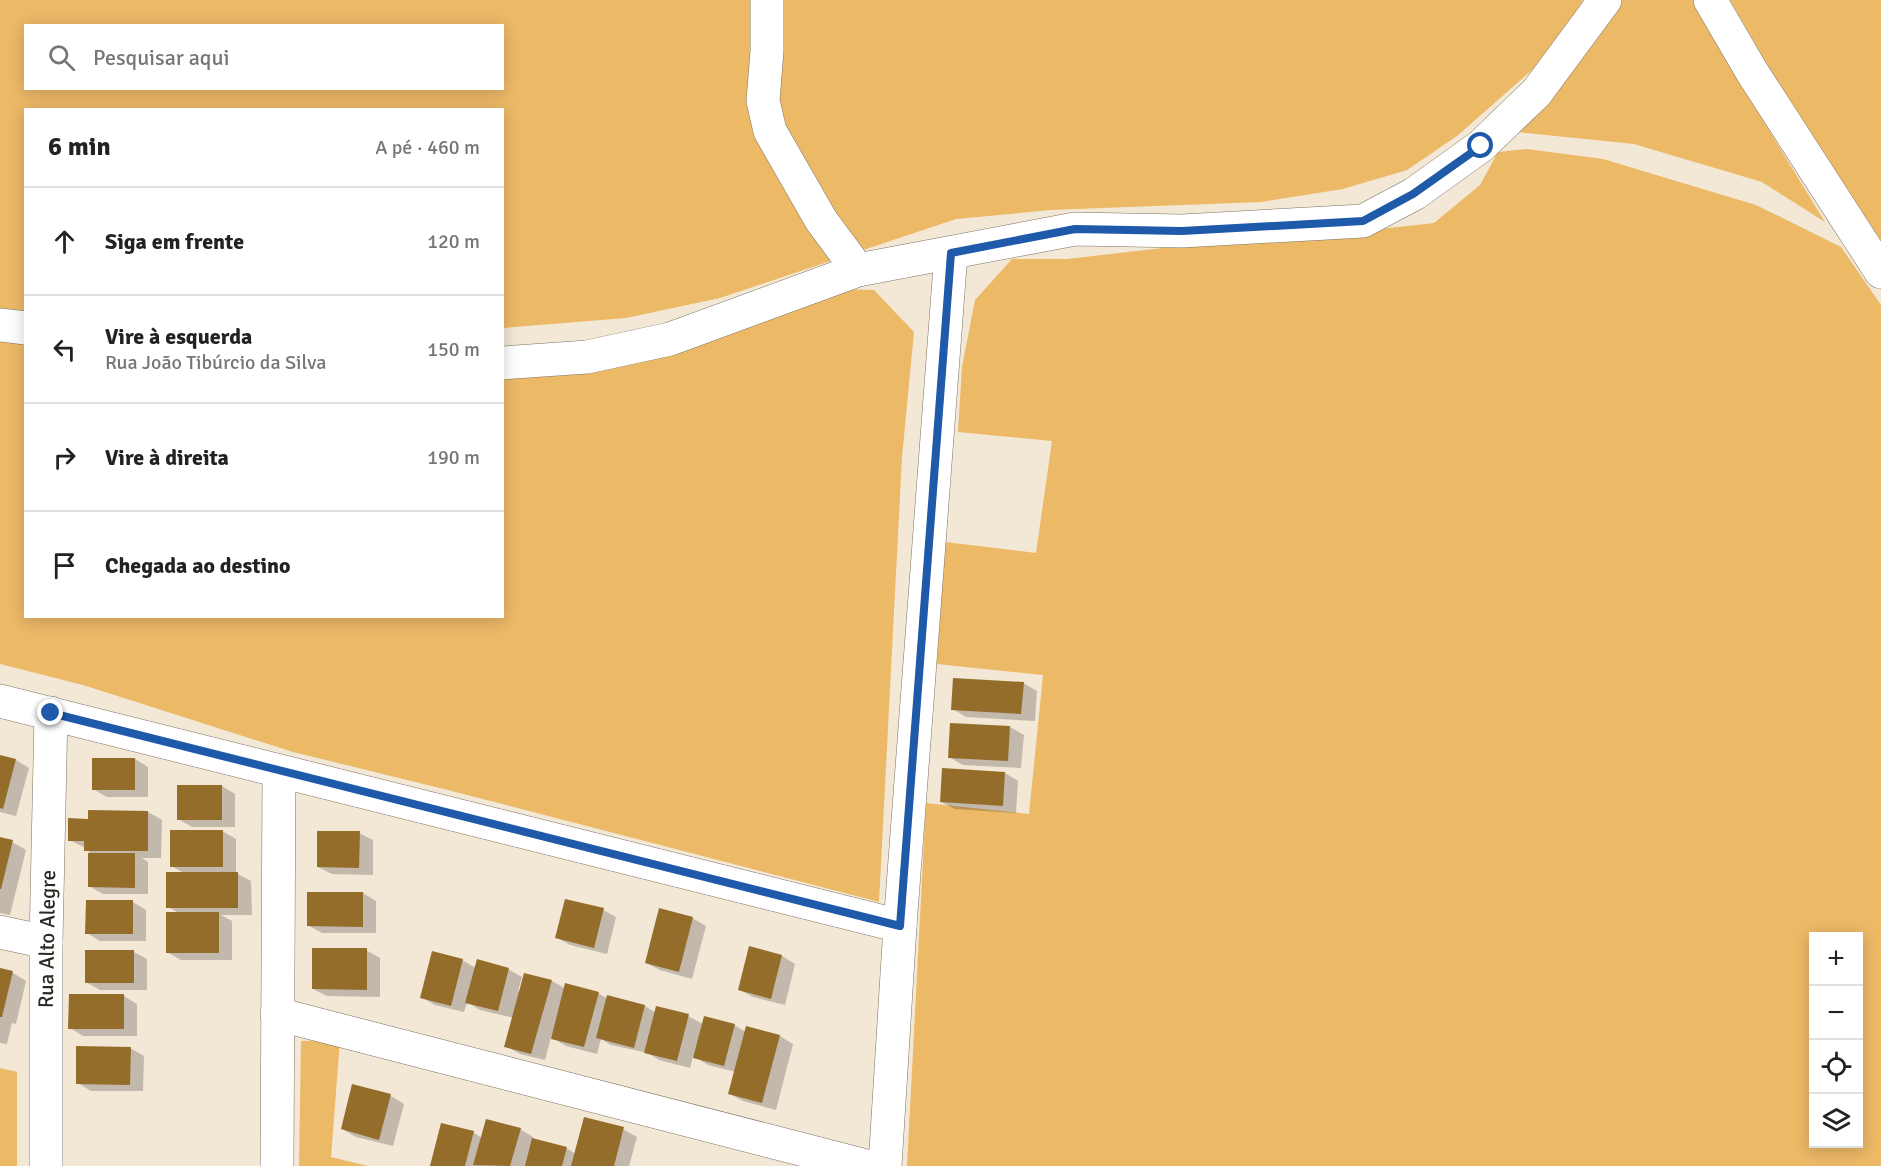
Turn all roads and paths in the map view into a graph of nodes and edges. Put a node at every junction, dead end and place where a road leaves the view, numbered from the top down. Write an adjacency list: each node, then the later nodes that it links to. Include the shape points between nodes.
1 (767, 0): 5 (street, via 763,101 770,131 821,220)
2 (1605, 0): 4 (street, via 1537,92 1481,146 1413,194 1363,221 1182,231 1075,229)
3 (1710, 0): 6 (street)
4 (951, 253): 5 (street); 13 (street)
5 (858, 270): 9 (street, via 670,339 587,357)
6 (1881, 272)
7 (0, 325): 8 (street)
8 (24, 328)
9 (504, 363)
10 (0, 701): 11 (street)
11 (51, 713): 12 (street); 15 (street, Rua Alto Alegre)
12 (279, 772): 13 (street); 16 (street)
13 (900, 926): 20 (street)
14 (0, 932): 15 (street)
15 (46, 942): 17 (street, Rua Alto Alegre)
16 (277, 1014): 18 (street); 19 (street)
17 (46, 1166)
18 (277, 1166)
19 (866, 1166)
20 (885, 1166)

